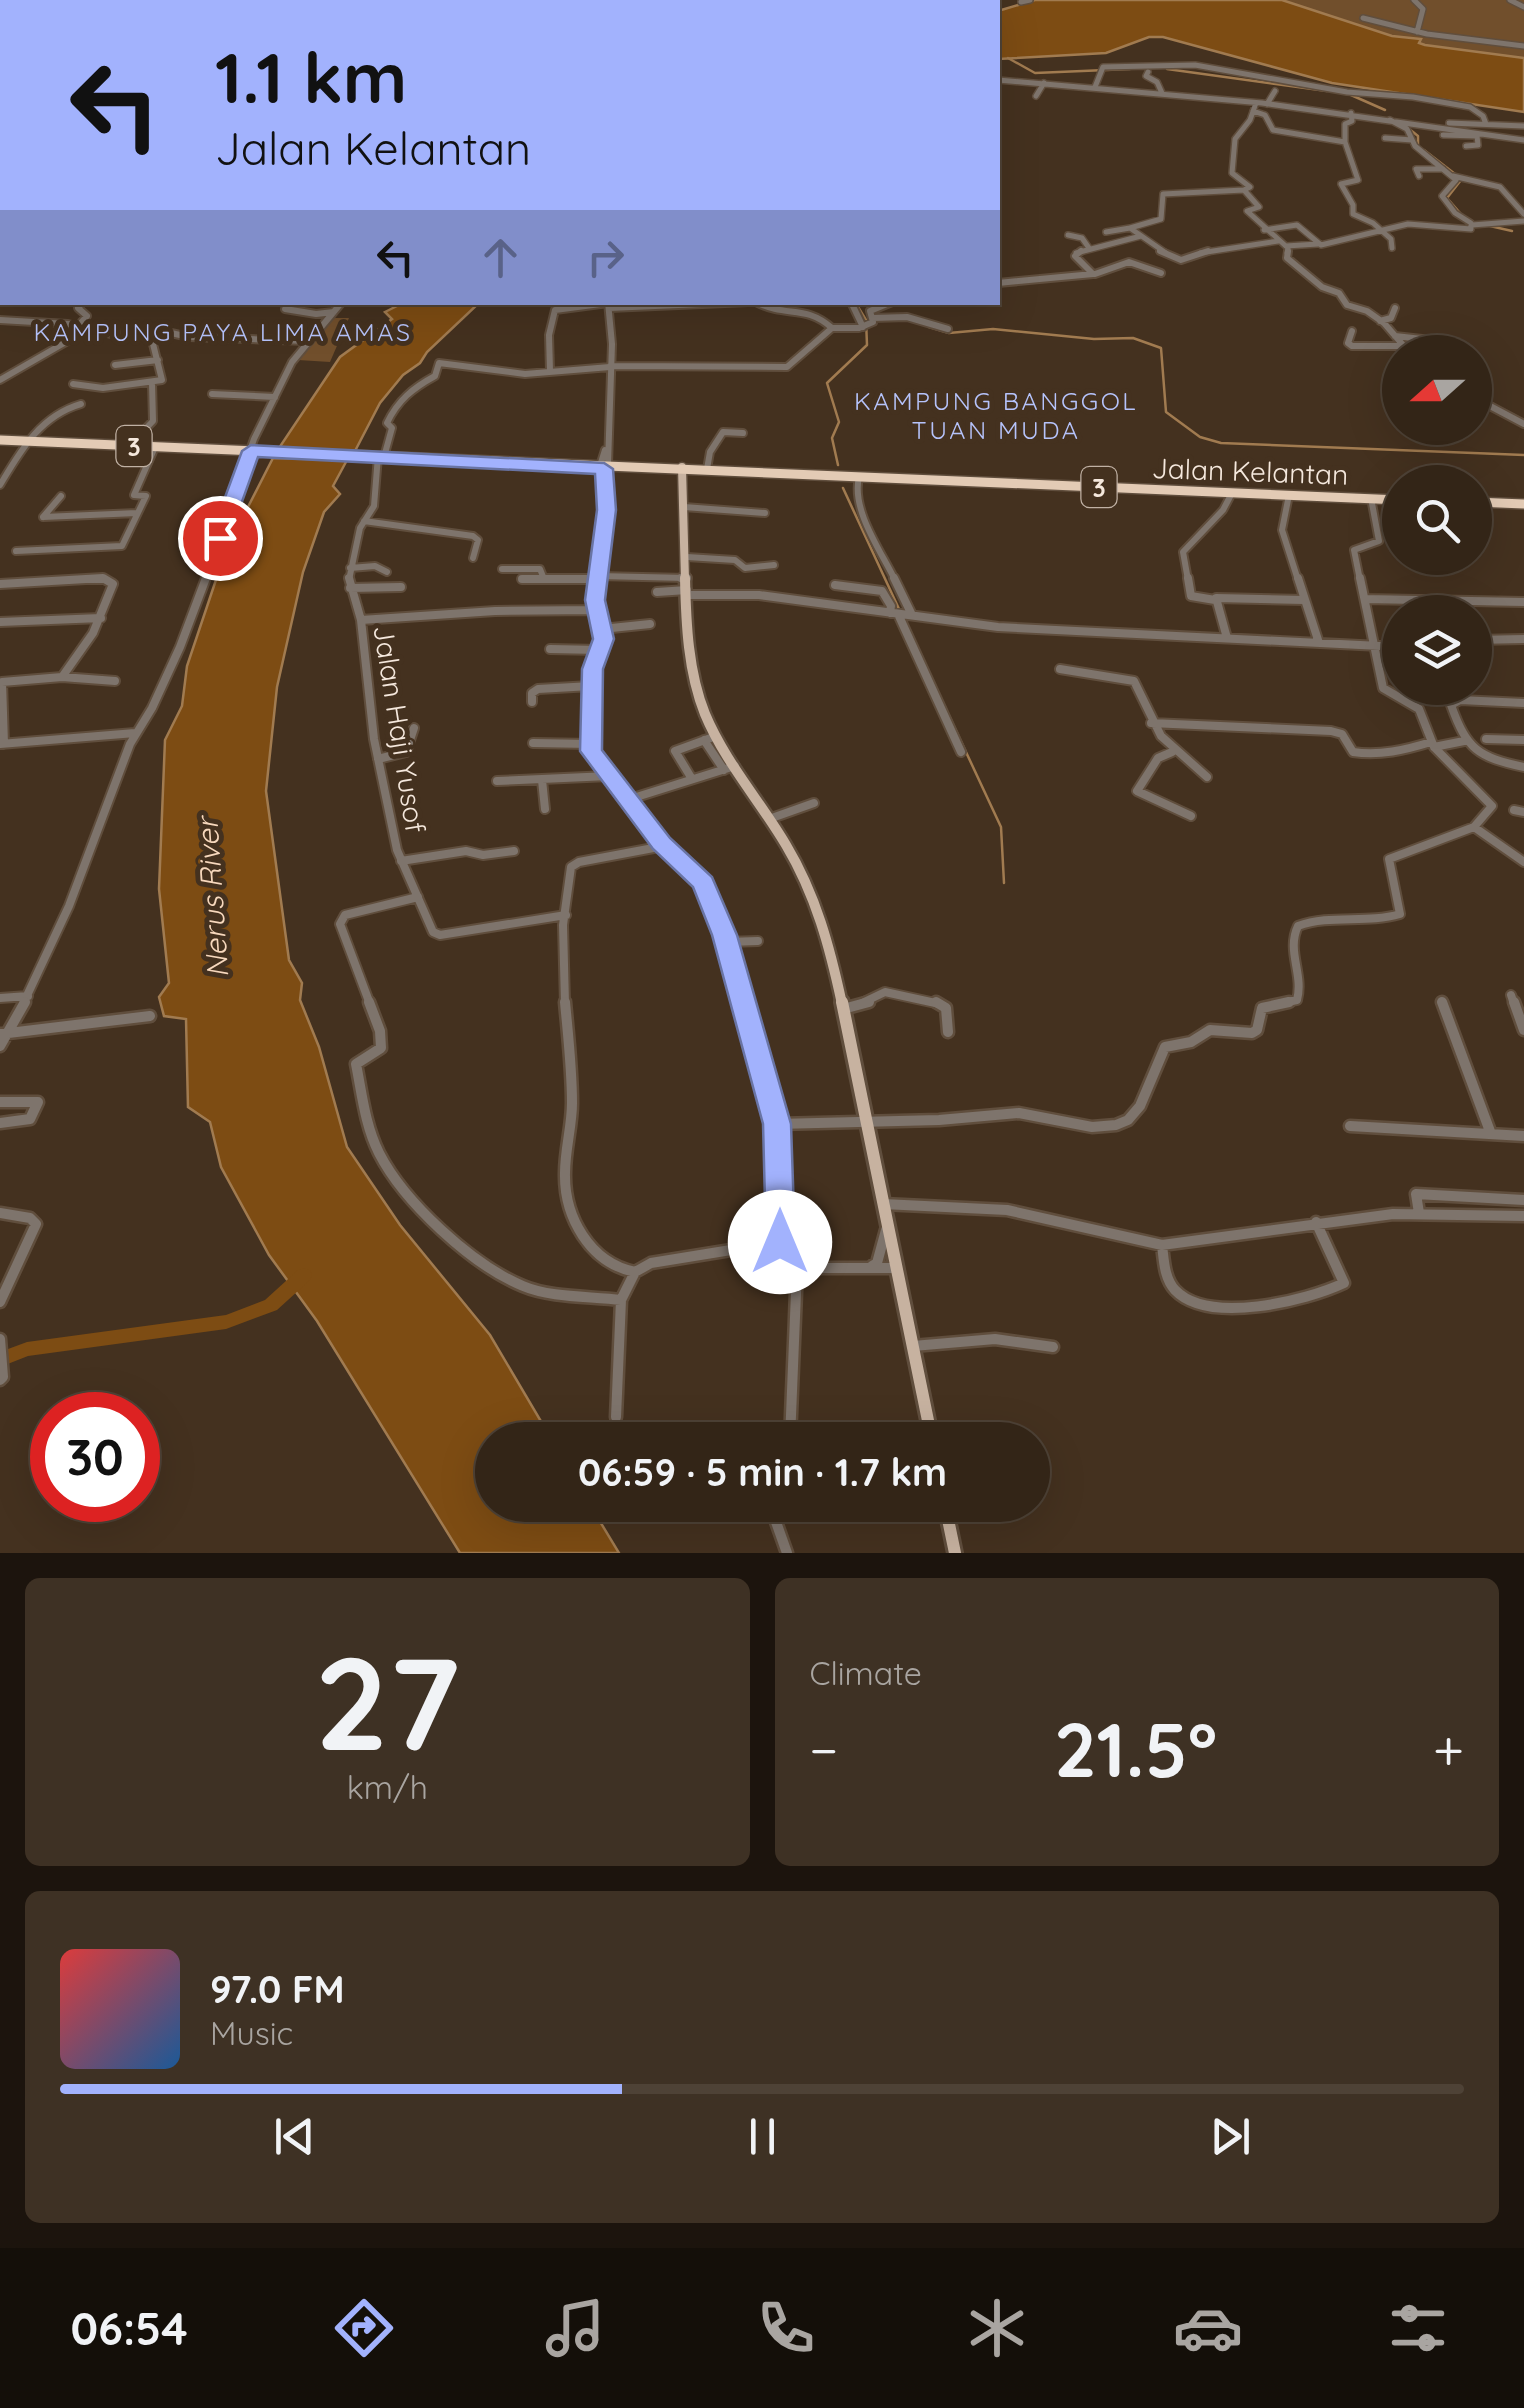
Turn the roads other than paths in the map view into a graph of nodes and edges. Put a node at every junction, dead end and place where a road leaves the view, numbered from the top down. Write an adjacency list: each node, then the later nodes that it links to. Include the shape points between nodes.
1 (1030, 0): 4 (street)
2 (1414, 0): 7 (street, via 1423,9)
3 (1510, 0): 5 (street)
4 (1021, 2)
5 (1524, 7)
6 (1363, 18): 7 (street)
7 (1417, 32): 8 (street)
8 (1524, 46)
9 (1148, 72): 14 (street)
10 (1000, 80): 11 (street)
11 (1044, 84): 12 (street); 15 (street)
12 (1095, 87): 14 (street); 23 (street, via 1098,72 1114,65 1199,65 1347,93 1456,103 1478,111)
13 (1275, 91): 17 (street)
14 (1162, 93): 16 (street)
15 (1036, 96)
16 (1256, 103): 17 (street); 18 (street)
17 (1267, 104): 19 (street)
18 (1254, 111): 30 (street, via 1279,132); 35 (street, via 1235,139 1232,172 1250,187)
19 (1351, 113): 21 (street); 30 (street)
20 (1447, 115): 22 (street)
21 (1386, 117): 22 (street); 28 (street)
22 (1444, 124): 23 (street); 25 (street)
23 (1486, 124): 24 (street)
24 (1524, 126)
25 (1479, 134): 26 (street); 29 (street); 31 (street, via 1478,144)
26 (1442, 135)
27 (1385, 138): 28 (street)
28 (1412, 140): 32 (street)
29 (1524, 140)
30 (1346, 142): 40 (street, via 1358,180 1341,184 1352,214)
31 (1466, 146)
32 (1443, 169): 33 (street, via 1416,169); 34 (street)
33 (1419, 176)
34 (1456, 176): 36 (street, via 1500,187); 37 (street, via 1442,196)
35 (1244, 190): 38 (street, via 1166,193 1161,219); 39 (street, via 1259,207 1247,212)
36 (1524, 218): 37 (street)
37 (1477, 224): 40 (street, via 1466,230 1408,224)
38 (1130, 228): 41 (street); 43 (street)
39 (1264, 230): 44 (street); 45 (street, via 1297,225)
40 (1381, 231): 45 (street); 48 (street)
41 (1106, 232)
42 (1068, 235): 47 (street)
43 (1141, 236): 44 (street, via 1181,260 1216,248); 47 (street)
44 (1278, 241): 46 (street)
45 (1318, 244): 46 (street)
46 (1286, 246): 63 (street, via 1286,258 1322,287)
47 (1090, 248): 49 (street, via 1074,254)
48 (1392, 248)
49 (1095, 274): 50 (street, via 1132,262); 51 (street)
50 (1162, 274)
51 (1000, 283)
52 (80, 305): 65 (street, via 86,316)
53 (340, 305): 61 (street)
54 (608, 305): 76 (street); 77 (street, via 555,310)
55 (762, 305): 66 (street, via 775,312 816,312)
56 (853, 305): 64 (street)
57 (863, 305): 64 (street)
58 (889, 305): 64 (street)
59 (1395, 308): 63 (street)
60 (285, 309): 61 (street)
61 (334, 312): 72 (street)
62 (0, 320): 65 (street)
63 (1380, 321): 70 (street)
64 (867, 324): 66 (street); 67 (street, via 907,317)
65 (77, 327): 68 (street)
66 (832, 328): 76 (street, via 787,367)
67 (948, 329)
68 (85, 331): 72 (street); 78 (street)
69 (1352, 332): 73 (street, via 1352,346)
70 (1394, 335)
71 (152, 340): 74 (street)
72 (310, 341): 82 (street)
73 (1382, 348)
74 (158, 360): 75 (street); 79 (street, via 163,378)
75 (115, 365)
76 (610, 367): 77 (street); 93 (street)
77 (550, 371): 92 (street, Jalan Haji Yusof, via 438,362 435,376 414,384 393,408)
78 (0, 380)
79 (152, 382): 80 (street); 89 (street, via 153,420)
80 (73, 384)
81 (212, 394): 82 (street)
82 (274, 398): 91 (street)
83 (80, 404): 88 (street, via 59,409)
84 (1492, 407): 85 (street)
85 (1524, 424)
86 (743, 434): 94 (street, via 723,432)
87 (0, 440): 88 (highway, 3)
88 (26, 441): 89 (highway, 3); 98 (street)
89 (129, 446): 90 (highway, 3)
90 (155, 447): 91 (highway, 3); 107 (street, via 134,495 146,496)
91 (251, 451): 92 (highway, Jalan Kelantan / 3); 153 (street, via 180,646)
92 (381, 457): 93 (highway, Jalan Kelantan / 3); 109 (street, Jalan Haji Yusof, via 374,506)
93 (604, 465): 95 (highway, Jalan Kelantan / 3); 118 (street)
94 (707, 469): 95 (highway, Jalan Kelantan / 3); 96 (highway, Jalan Kelantan / 3)
95 (682, 470): 96 (highway, Jalan Kelantan / 3); 106 (main road)
96 (798, 474): 97 (highway, Jalan Kelantan / 3)
97 (860, 478): 99 (highway, Jalan Kelantan / 3); 131 (street, via 859,504)
98 (0, 485)
99 (1232, 493): 100 (highway, Jalan Kelantan / 3); 126 (street, via 1184,552 1191,596)
100 (1289, 495): 102 (highway, Jalan Kelantan / 3); 127 (street, via 1282,530)
101 (61, 496): 107 (street, via 43,516)
102 (1372, 498): 103 (highway, Jalan Kelantan / 3); 128 (street, via 1378,543 1354,550)
103 (1382, 499)
104 (1492, 503): 105 (highway)
105 (1524, 504)
106 (684, 507): 108 (street); 111 (main road)
107 (137, 513): 110 (street, via 119,547)
108 (765, 513)
109 (364, 521): 112 (street, via 473,536); 114 (street, Jalan Haji Yusof)
110 (16, 551)
111 (687, 557): 113 (street, via 735,560 745,568); 124 (main road)
112 (473, 558)
113 (774, 565)
114 (350, 568): 116 (street); 123 (street, Jalan Haji Yusof)
115 (502, 569): 119 (street, via 540,568)
116 (387, 572)
117 (522, 578): 119 (street)
118 (598, 578): 119 (street); 124 (street); 130 (street)
119 (544, 579)
120 (0, 584): 132 (street, via 110,579 114,585)
121 (835, 585): 131 (street, via 882,591)
122 (401, 587): 123 (street)
123 (350, 588): 133 (street, Jalan Haji Yusof)
124 (688, 588): 125 (street); 131 (street); 154 (main road, via 694,672)
125 (657, 592)
126 (1215, 600): 127 (street); 137 (street)
127 (1304, 600): 140 (street)
128 (1365, 600): 129 (street); 141 (street)
129 (1524, 602)
130 (596, 610): 133 (street); 136 (street)
131 (902, 614): 137 (street, via 1011,628); 162 (street)
132 (101, 618): 134 (street); 146 (street)
133 (361, 620): 164 (street, Jalan Haji Yusof)
134 (0, 622)
135 (650, 624): 136 (street)
136 (602, 629): 144 (street)
137 (1227, 638): 140 (street)
138 (1524, 639): 139 (street)
139 (1492, 640)
140 (1319, 643): 141 (street)
141 (1375, 647): 142 (street); 161 (street, via 1383,688 1418,709)
142 (1382, 647)
143 (550, 649): 144 (street)
144 (600, 650): 148 (street)
145 (1060, 670): 151 (street, via 1134,681)
146 (62, 677): 147 (street); 159 (street, via 2,682)
147 (116, 680)
148 (591, 686): 149 (street, via 538,688); 160 (street)
149 (532, 702)
150 (1524, 703): 157 (street, via 1452,702)
151 (1151, 722): 161 (street, via 1331,731 1342,734 1353,752 1365,754); 163 (street)
152 (414, 728): 164 (street, via 406,752)
153 (135, 733): 159 (street); 187 (street)
154 (710, 738): 166 (main road); 170 (street, via 675,750)
155 (1486, 739): 156 (street)
156 (1524, 740)
157 (1464, 742): 161 (street); 165 (street, via 1482,758)
158 (533, 743): 160 (street)
159 (2, 744)
160 (591, 744): 167 (street, via 592,756)
161 (1432, 745): 177 (street, via 1492,806)
162 (961, 752)
163 (1172, 752): 168 (street); 175 (street, via 1158,758 1137,792)
164 (378, 759): 180 (street, Jalan Haji Yusof)
165 (1524, 766)
166 (730, 768): 170 (street); 176 (main road)
167 (609, 776): 169 (street); 172 (street)
168 (1206, 777)
169 (542, 780): 171 (street); 174 (street)
170 (692, 780): 172 (street)
171 (497, 782)
172 (630, 798): 178 (street)
173 (814, 802): 176 (street)
174 (544, 809)
175 (1191, 816)
176 (769, 819): 190 (main road, via 815,901)
177 (1474, 827): 181 (street); 197 (street, via 1390,859 1398,916 1322,918 1295,928 1298,998 1262,1008 1252,1033 1210,1030 1165,1046 1142,1104 1124,1122 1098,1127 1031,1114)
178 (664, 846): 183 (street, via 574,865); 185 (street, via 703,883)
179 (514, 851): 180 (street)
180 (401, 860): 182 (street, Jalan Haji Yusof)
181 (1524, 862)
182 (418, 897): 183 (street, Jalan Haji Yusof, via 432,932 440,935); 216 (street, via 340,920 380,1031 382,1048 355,1069 380,1155 434,1225 504,1278 540,1291)
183 (566, 914): 215 (street, via 561,968 572,1096 564,1153 568,1203 598,1255 613,1268)
184 (758, 941): 185 (street)
185 (727, 942): 199 (street)
186 (1511, 995): 192 (street)
187 (28, 996): 188 (street); 194 (street)
188 (0, 998)
189 (1442, 1002): 201 (street)
190 (843, 1010): 193 (street, via 885,992 933,1000 946,1008); 197 (main road)
191 (150, 1016): 194 (street)
192 (1524, 1030)
193 (948, 1032)
194 (3, 1033): 195 (street)
195 (0, 1046)
196 (0, 1102): 198 (street, via 38,1102 30,1120)
197 (868, 1120): 199 (street); 204 (main road)
198 (0, 1124)
199 (777, 1124): 210 (street)
200 (1350, 1126): 201 (street)
201 (1491, 1134): 202 (street)
202 (1524, 1136)
203 (1524, 1200): 205 (street, via 1416,1194)
204 (883, 1204): 209 (main road); 211 (street, via 1007,1210)
205 (1418, 1213): 207 (street); 208 (street)
206 (0, 1214): 217 (street, via 36,1224)
207 (1524, 1216)
208 (1316, 1222): 211 (street); 211 (street, via 1344,1283 1226,1309 1174,1289)
209 (888, 1226): 212 (street); 214 (main road)
210 (780, 1242): 213 (street); 215 (street, via 661,1260)
211 (1162, 1245)
212 (872, 1266): 213 (street); 214 (street)
213 (797, 1268): 223 (street)
214 (896, 1268): 219 (main road)
215 (635, 1272): 216 (street)
216 (621, 1300): 222 (street)
217 (0, 1302)
218 (1, 1341): 221 (street)
219 (912, 1346): 220 (street, via 996,1338); 224 (main road)
220 (1053, 1347)
221 (2, 1379)
222 (616, 1417)
223 (788, 1422)
224 (928, 1422)
225 (776, 1522): 227 (street)
226 (949, 1522): 228 (main road)
227 (787, 1553)
228 (955, 1553)

